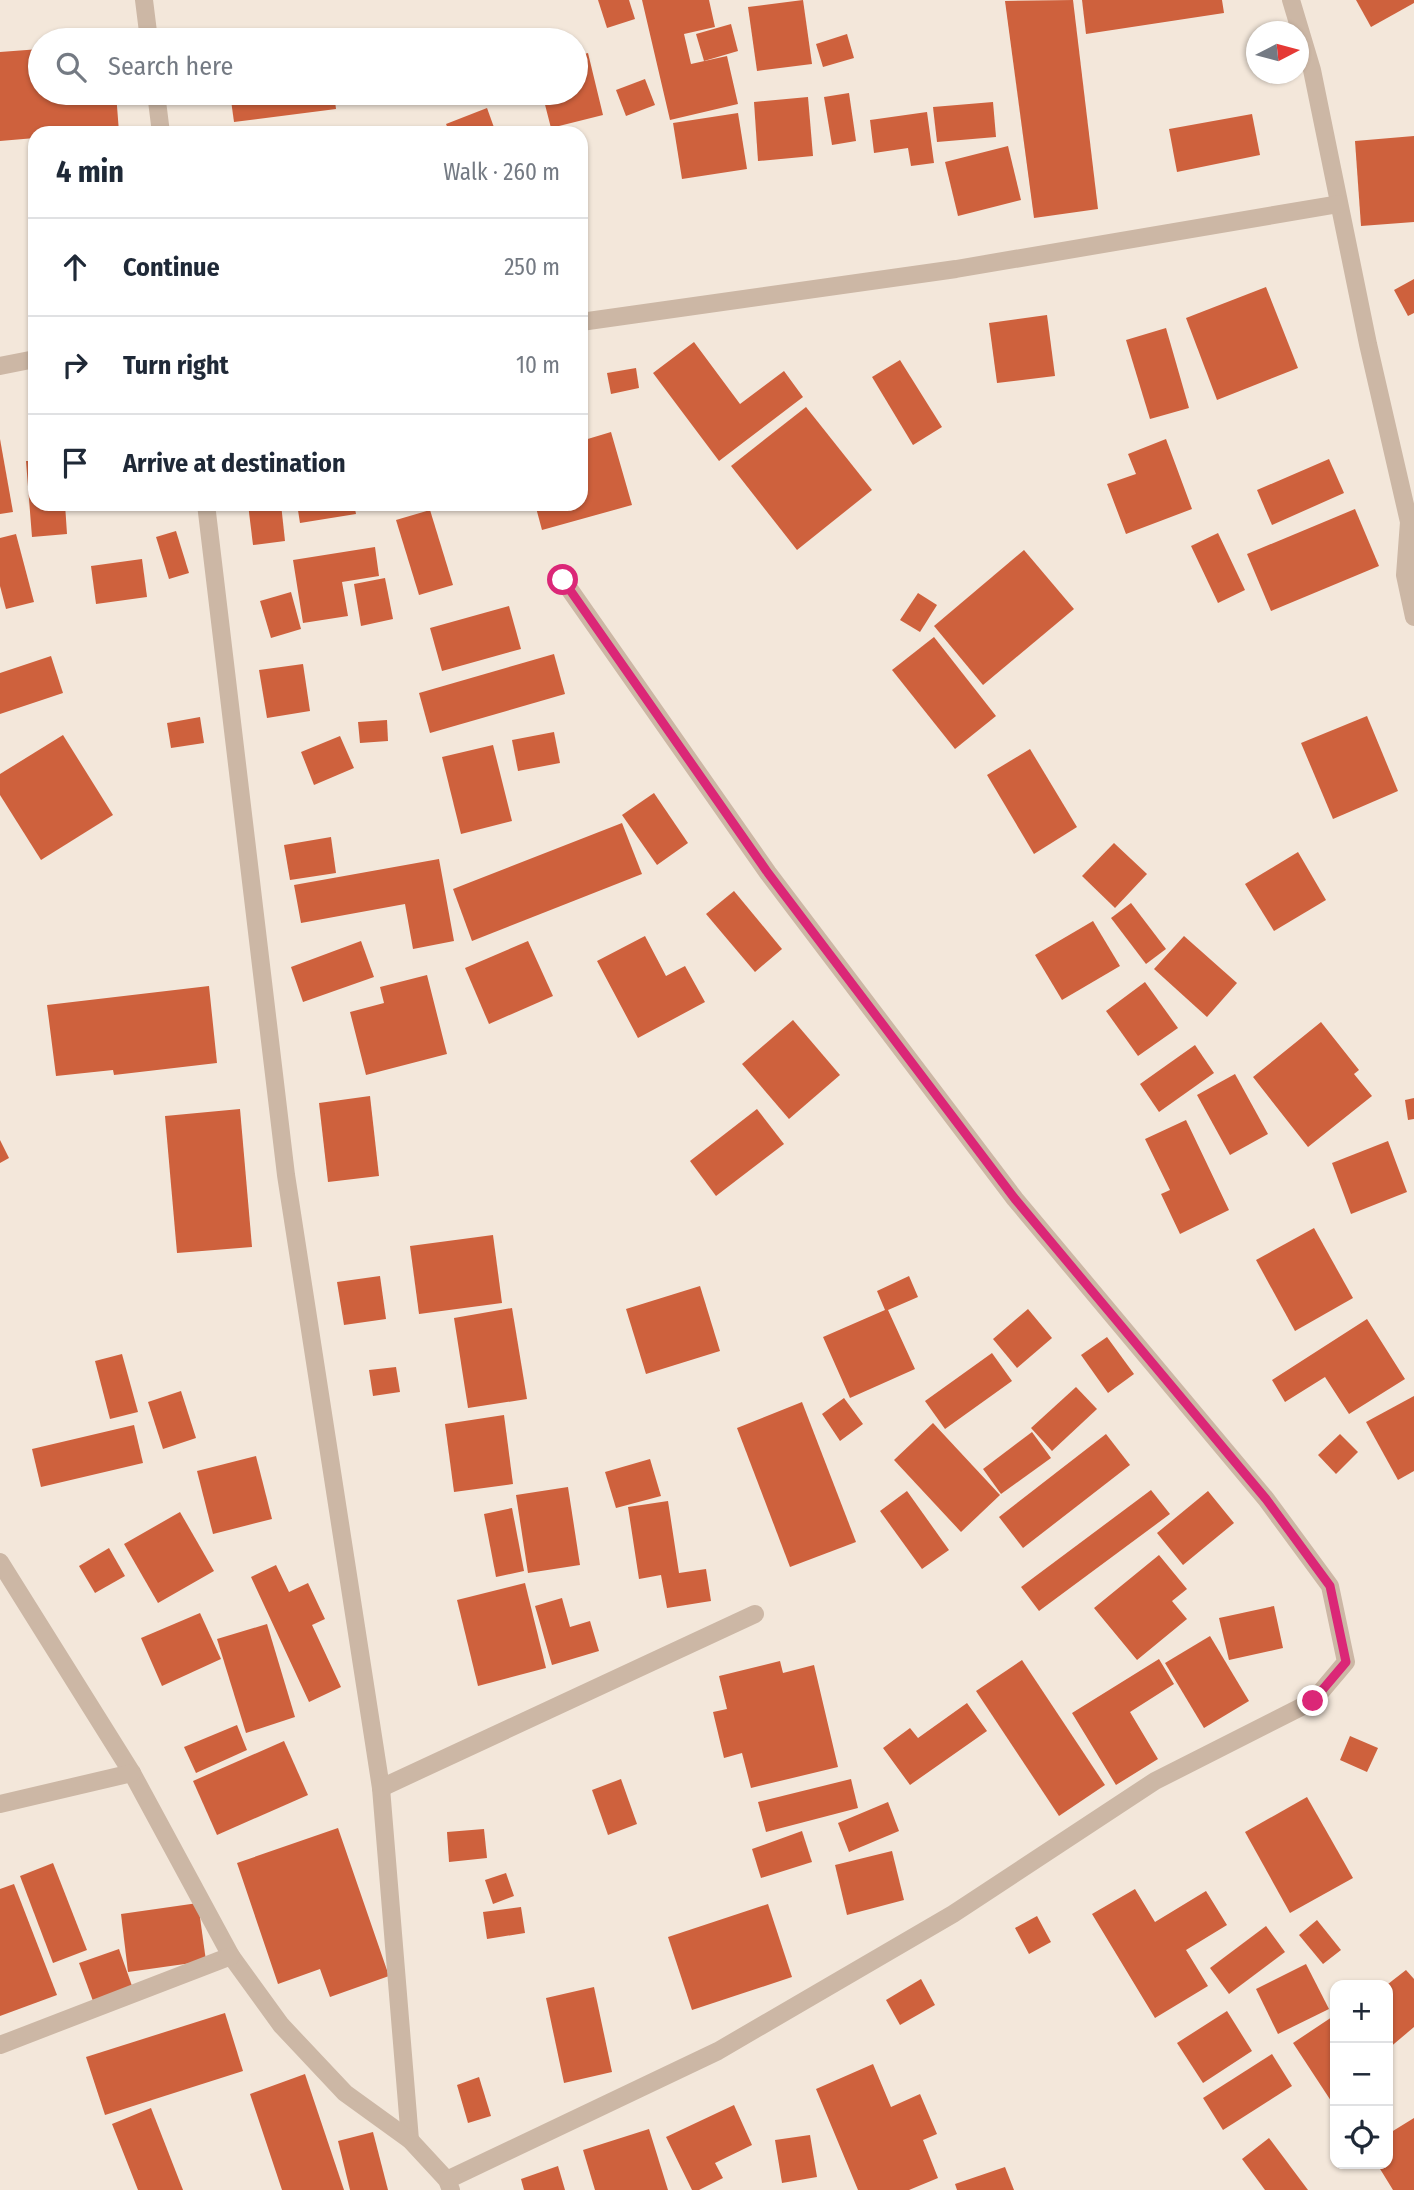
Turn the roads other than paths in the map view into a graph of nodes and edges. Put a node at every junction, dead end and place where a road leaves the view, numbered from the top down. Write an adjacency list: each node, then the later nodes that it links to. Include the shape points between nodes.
1 (144, 0): 3 (street)
2 (1291, 0): 6 (street, via 1312,70)
3 (148, 28)
4 (158, 105): 5 (street)
5 (160, 126)
6 (1339, 204): 7 (street, via 956,269); 12 (street, via 1409,522 1405,575)
7 (588, 321)
8 (28, 360): 9 (street)
9 (0, 366)
10 (207, 511): 16 (street, via 286,1175)
11 (563, 580): 21 (street, via 768,873 1015,1199 1266,1499 1330,1586 1346,1662 1313,1701 1155,1781 953,1914 718,2051)
12 (1414, 617)
13 (0, 1562): 15 (street)
14 (755, 1614): 16 (street)
15 (132, 1773): 17 (street); 18 (street)
16 (381, 1788): 20 (street)
17 (0, 1804)
18 (231, 1956): 19 (street); 20 (street, via 281,2025 345,2093)
19 (0, 2045)
20 (410, 2140): 21 (street)
21 (449, 2185)

